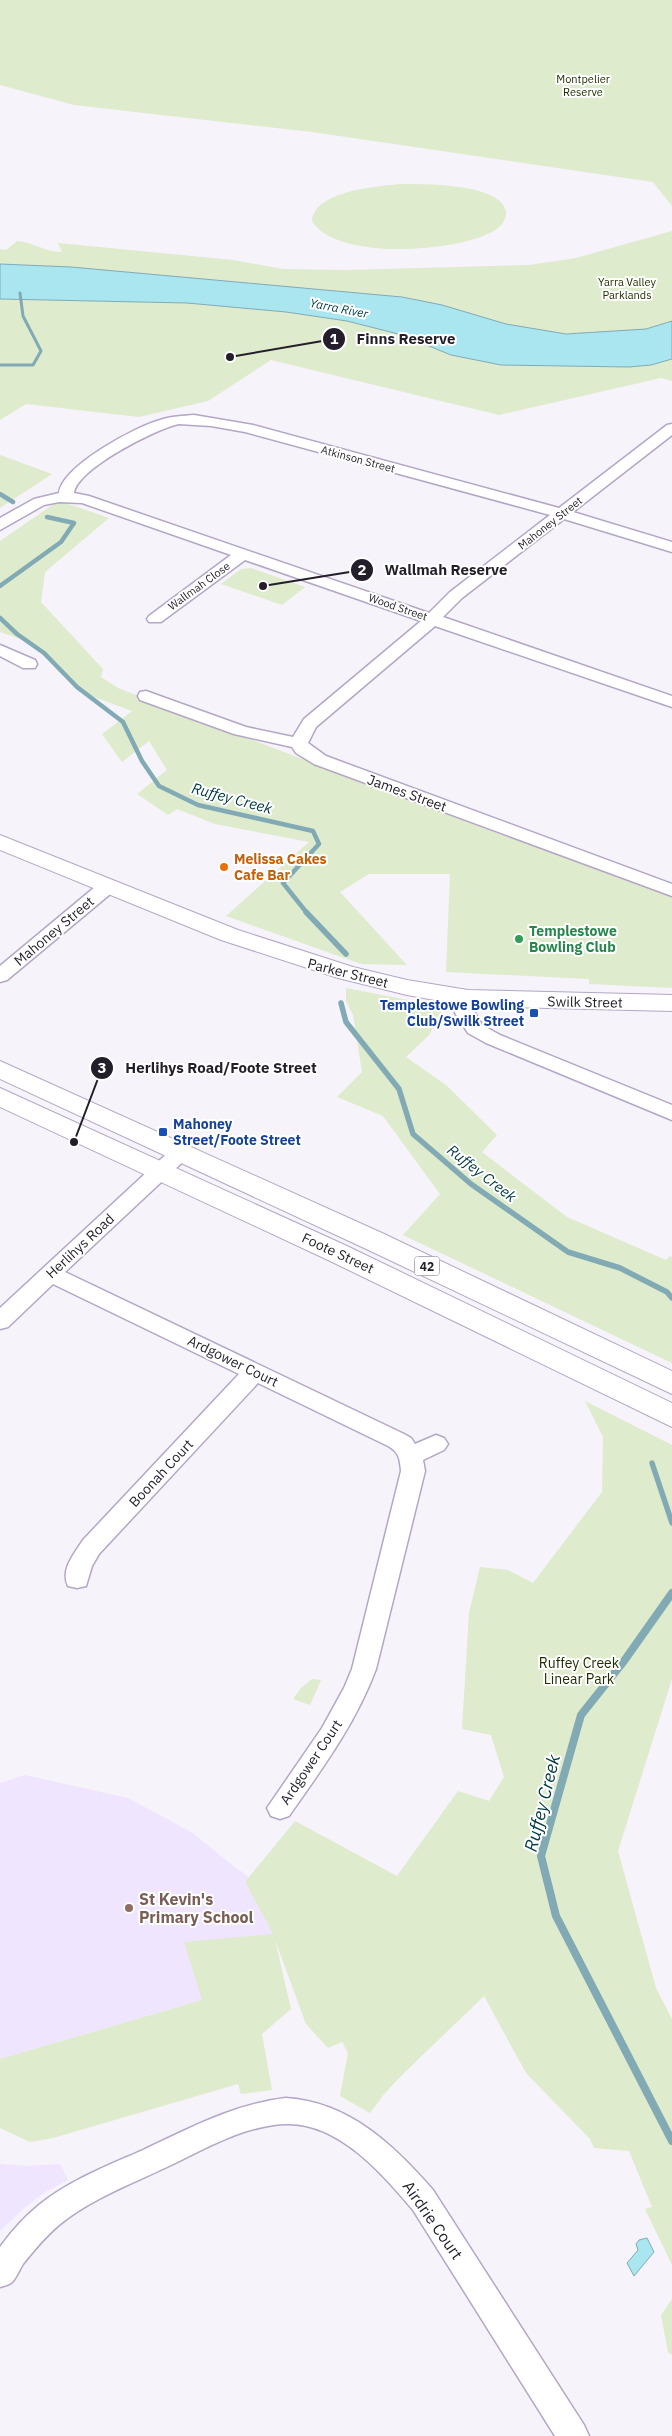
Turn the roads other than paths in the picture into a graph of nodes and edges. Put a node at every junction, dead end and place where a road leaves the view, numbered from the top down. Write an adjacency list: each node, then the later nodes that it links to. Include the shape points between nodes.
1 (672, 428): 3 (street, Mahoney Street)
2 (66, 496): 3 (street, Atkinson Street, via 74,476 142,432 166,422 195,420 348,456); 4 (street, via 38,501); 6 (street, Wood Street, via 113,507)
3 (562, 514): 5 (street, Atkinson Street); 7 (street, Mahoney Street, via 456,595)
4 (0, 525)
5 (672, 547)
6 (243, 554): 7 (street, Wood Street); 8 (street, Wallmah Close)
7 (432, 618): 12 (street, Wood Street); 13 (street, Mahoney Street, via 310,723)
8 (155, 619)
9 (0, 650): 10 (street)
10 (29, 664)
11 (146, 696): 13 (street, via 234,730)
12 (672, 702)
13 (299, 743): 16 (street, James Street, via 308,754 343,770)
14 (0, 842): 15 (main road, Parker Street)
15 (108, 886): 17 (street, Mahoney Street); 18 (main road, Parker Street, via 255,946 318,967)
16 (672, 890)
17 (0, 976)
18 (468, 998): 19 (main road, Swilk Street); 22 (street, via 465,1013 475,1029)
19 (672, 1003)
20 (0, 1069): 23 (main road, Foote Street / 42)
21 (0, 1097): 24 (main road, Foote Street / 42)
22 (672, 1113)
23 (181, 1152): 24 (street, Herlihys Road); 28 (main road, Foote Street / 42)
24 (160, 1171): 25 (street, Herlihys Road); 29 (main road, Foote Street / 42, via 458,1310)
25 (50, 1274): 26 (street, Herlihys Road); 27 (street, Ardgower Court)
26 (0, 1321)
27 (255, 1372): 31 (street, Ardgower Court, via 396,1440); 32 (street, Boonah Court, via 91,1547 80,1564)
28 (672, 1382)
29 (672, 1416)
30 (436, 1444): 31 (street)
31 (411, 1456): 33 (street, Ardgower Court, via 413,1471 358,1683 331,1735)
32 (77, 1579)
33 (280, 1808)
34 (0, 2273): 35 (street, Airdrie Court, via 19,2243 48,2216 79,2194 228,2124 273,2112 302,2112 339,2125 371,2146 399,2171 417,2193)
35 (573, 2436)

